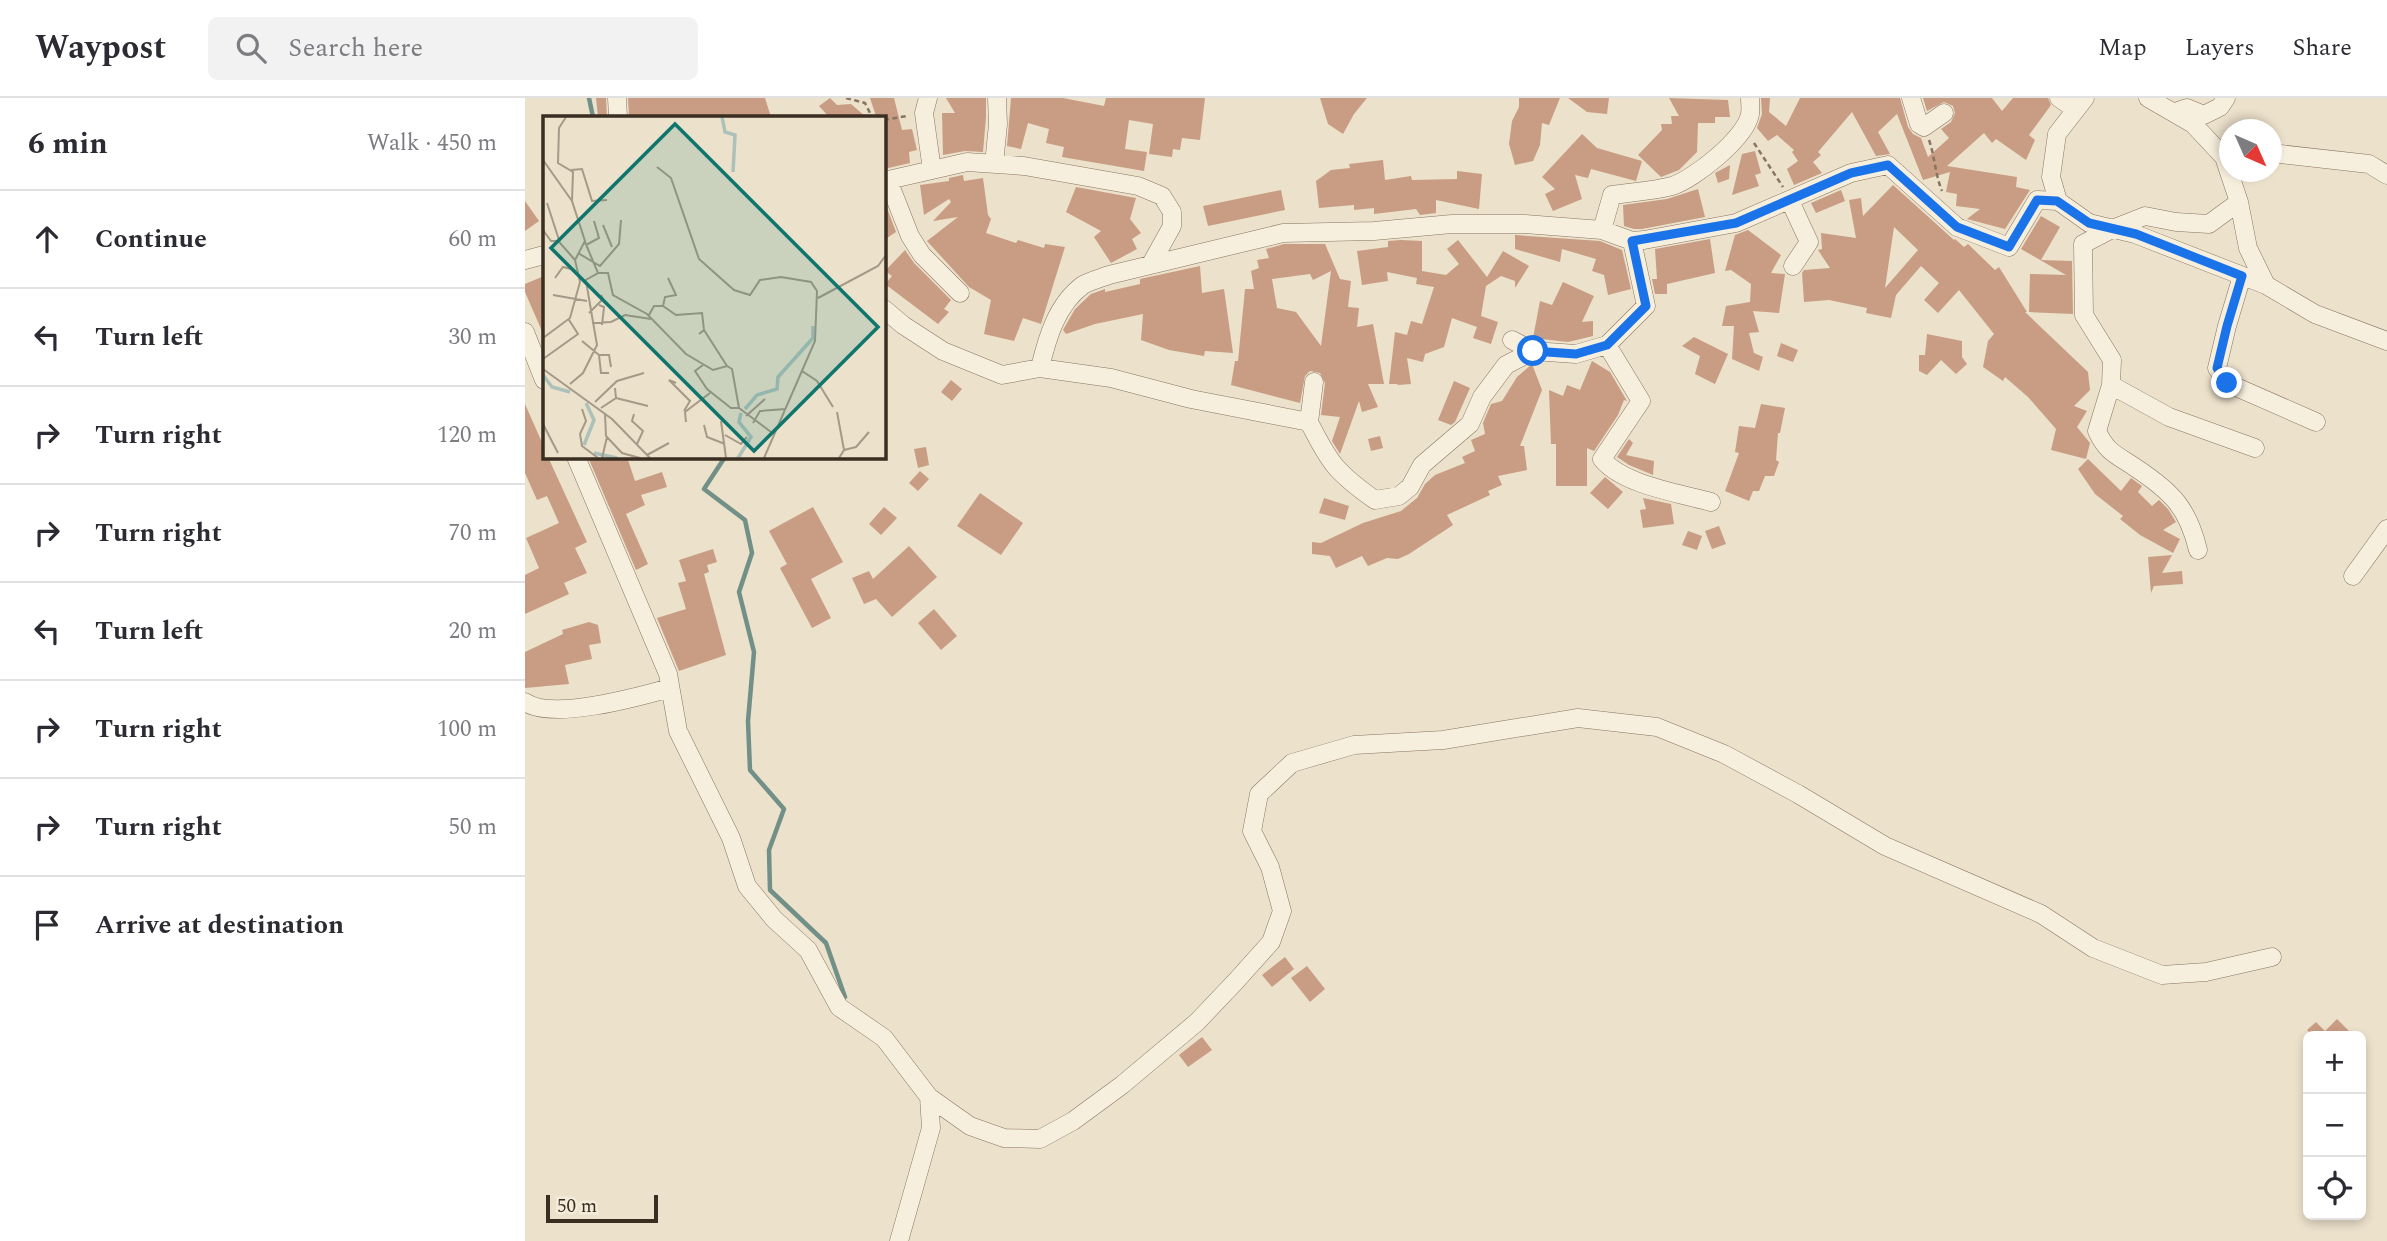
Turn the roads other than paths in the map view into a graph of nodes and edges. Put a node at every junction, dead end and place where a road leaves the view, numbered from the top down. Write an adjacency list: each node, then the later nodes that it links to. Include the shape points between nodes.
1 (617, 98): 12 (street)
2 (997, 98): 15 (street)
3 (1750, 98): 24 (street, via 1751,115 1728,146 1673,186 1612,195)
4 (1911, 98): 11 (street, via 1924,127)
5 (2059, 98): 8 (street)
6 (2148, 98): 10 (street)
7 (2226, 98): 10 (street, via 2204,115 2187,108)
8 (2080, 104): 21 (street, via 2057,134 2051,177)
9 (926, 106): 16 (street)
10 (2174, 112): 13 (street)
11 (1944, 113)
12 (618, 116)
13 (2219, 148)
14 (2282, 154): 17 (street, via 2369,163)
15 (994, 164): 16 (street, via 967,162); 28 (street, via 1138,186 1162,196 1172,212 1172,226)
16 (932, 170): 18 (street)
17 (2386, 171)
18 (886, 181): 32 (street, via 922,255)
19 (2234, 182): 22 (street)
20 (1790, 201): 21 (street, via 1851,173 1888,165 1957,227 2009,247 2037,200); 25 (street, via 1736,223); 29 (street, via 1809,242)
21 (2057, 201): 23 (street, via 2089,223)
22 (2239, 202): 23 (street, via 2209,224 2145,216); 31 (street, via 2248,248)
23 (2112, 229): 30 (street); 42 (street, via 2083,244 2082,278 2084,315 2112,360)
24 (1602, 230): 25 (street); 28 (street, via 1452,224 1374,232 1283,233)
25 (1632, 241): 37 (street, via 1646,306)
26 (543, 255): 27 (street)
27 (525, 260)
28 (1151, 264): 39 (street, via 1084,285 1067,301 1048,334)
29 (1793, 265)
30 (2242, 276): 31 (street); 44 (street, via 2217,368 2227,383)
31 (2266, 285): 36 (street, via 2315,314)
32 (960, 293)
33 (885, 311): 39 (street, via 943,351 1002,375)
34 (525, 331): 40 (street)
35 (1512, 340): 38 (street)
36 (2387, 341)
37 (1607, 345): 38 (street, via 1576,354); 47 (street, via 1641,401 1602,458 1609,468 1643,483)
38 (1533, 351): 43 (street, via 1506,365 1482,397 1470,424 1422,466 1399,496 1375,500 1343,477)
39 (1040, 368): 43 (street, via 1111,378)
40 (543, 377)
41 (1314, 382): 43 (street)
42 (2111, 385): 45 (street, via 2169,417); 49 (street, via 2097,431 2105,447 2180,504)
43 (1309, 422)
44 (2316, 422)
45 (2255, 448)
46 (576, 458): 51 (street)
47 (1711, 502)
48 (2387, 530): 50 (street)
49 (2198, 550)
50 (2353, 576)
51 (670, 688): 52 (street, via 559,710 533,708); 54 (street, via 678,731 731,838 747,886 774,919 809,950 839,1007 884,1038)
52 (525, 702)
53 (2272, 957): 54 (street, via 2206,972 2162,975 2093,948 2041,914 1885,846 1724,754 1657,727 1577,718 1443,740 1354,744 1292,763 1259,794 1252,831 1270,867 1282,911 1275,932 1271,942 1197,1022 1122,1085 1040,1139 1004,1138 970,1126)
54 (929, 1097): 55 (street, via 931,1128)
55 (899, 1241)

